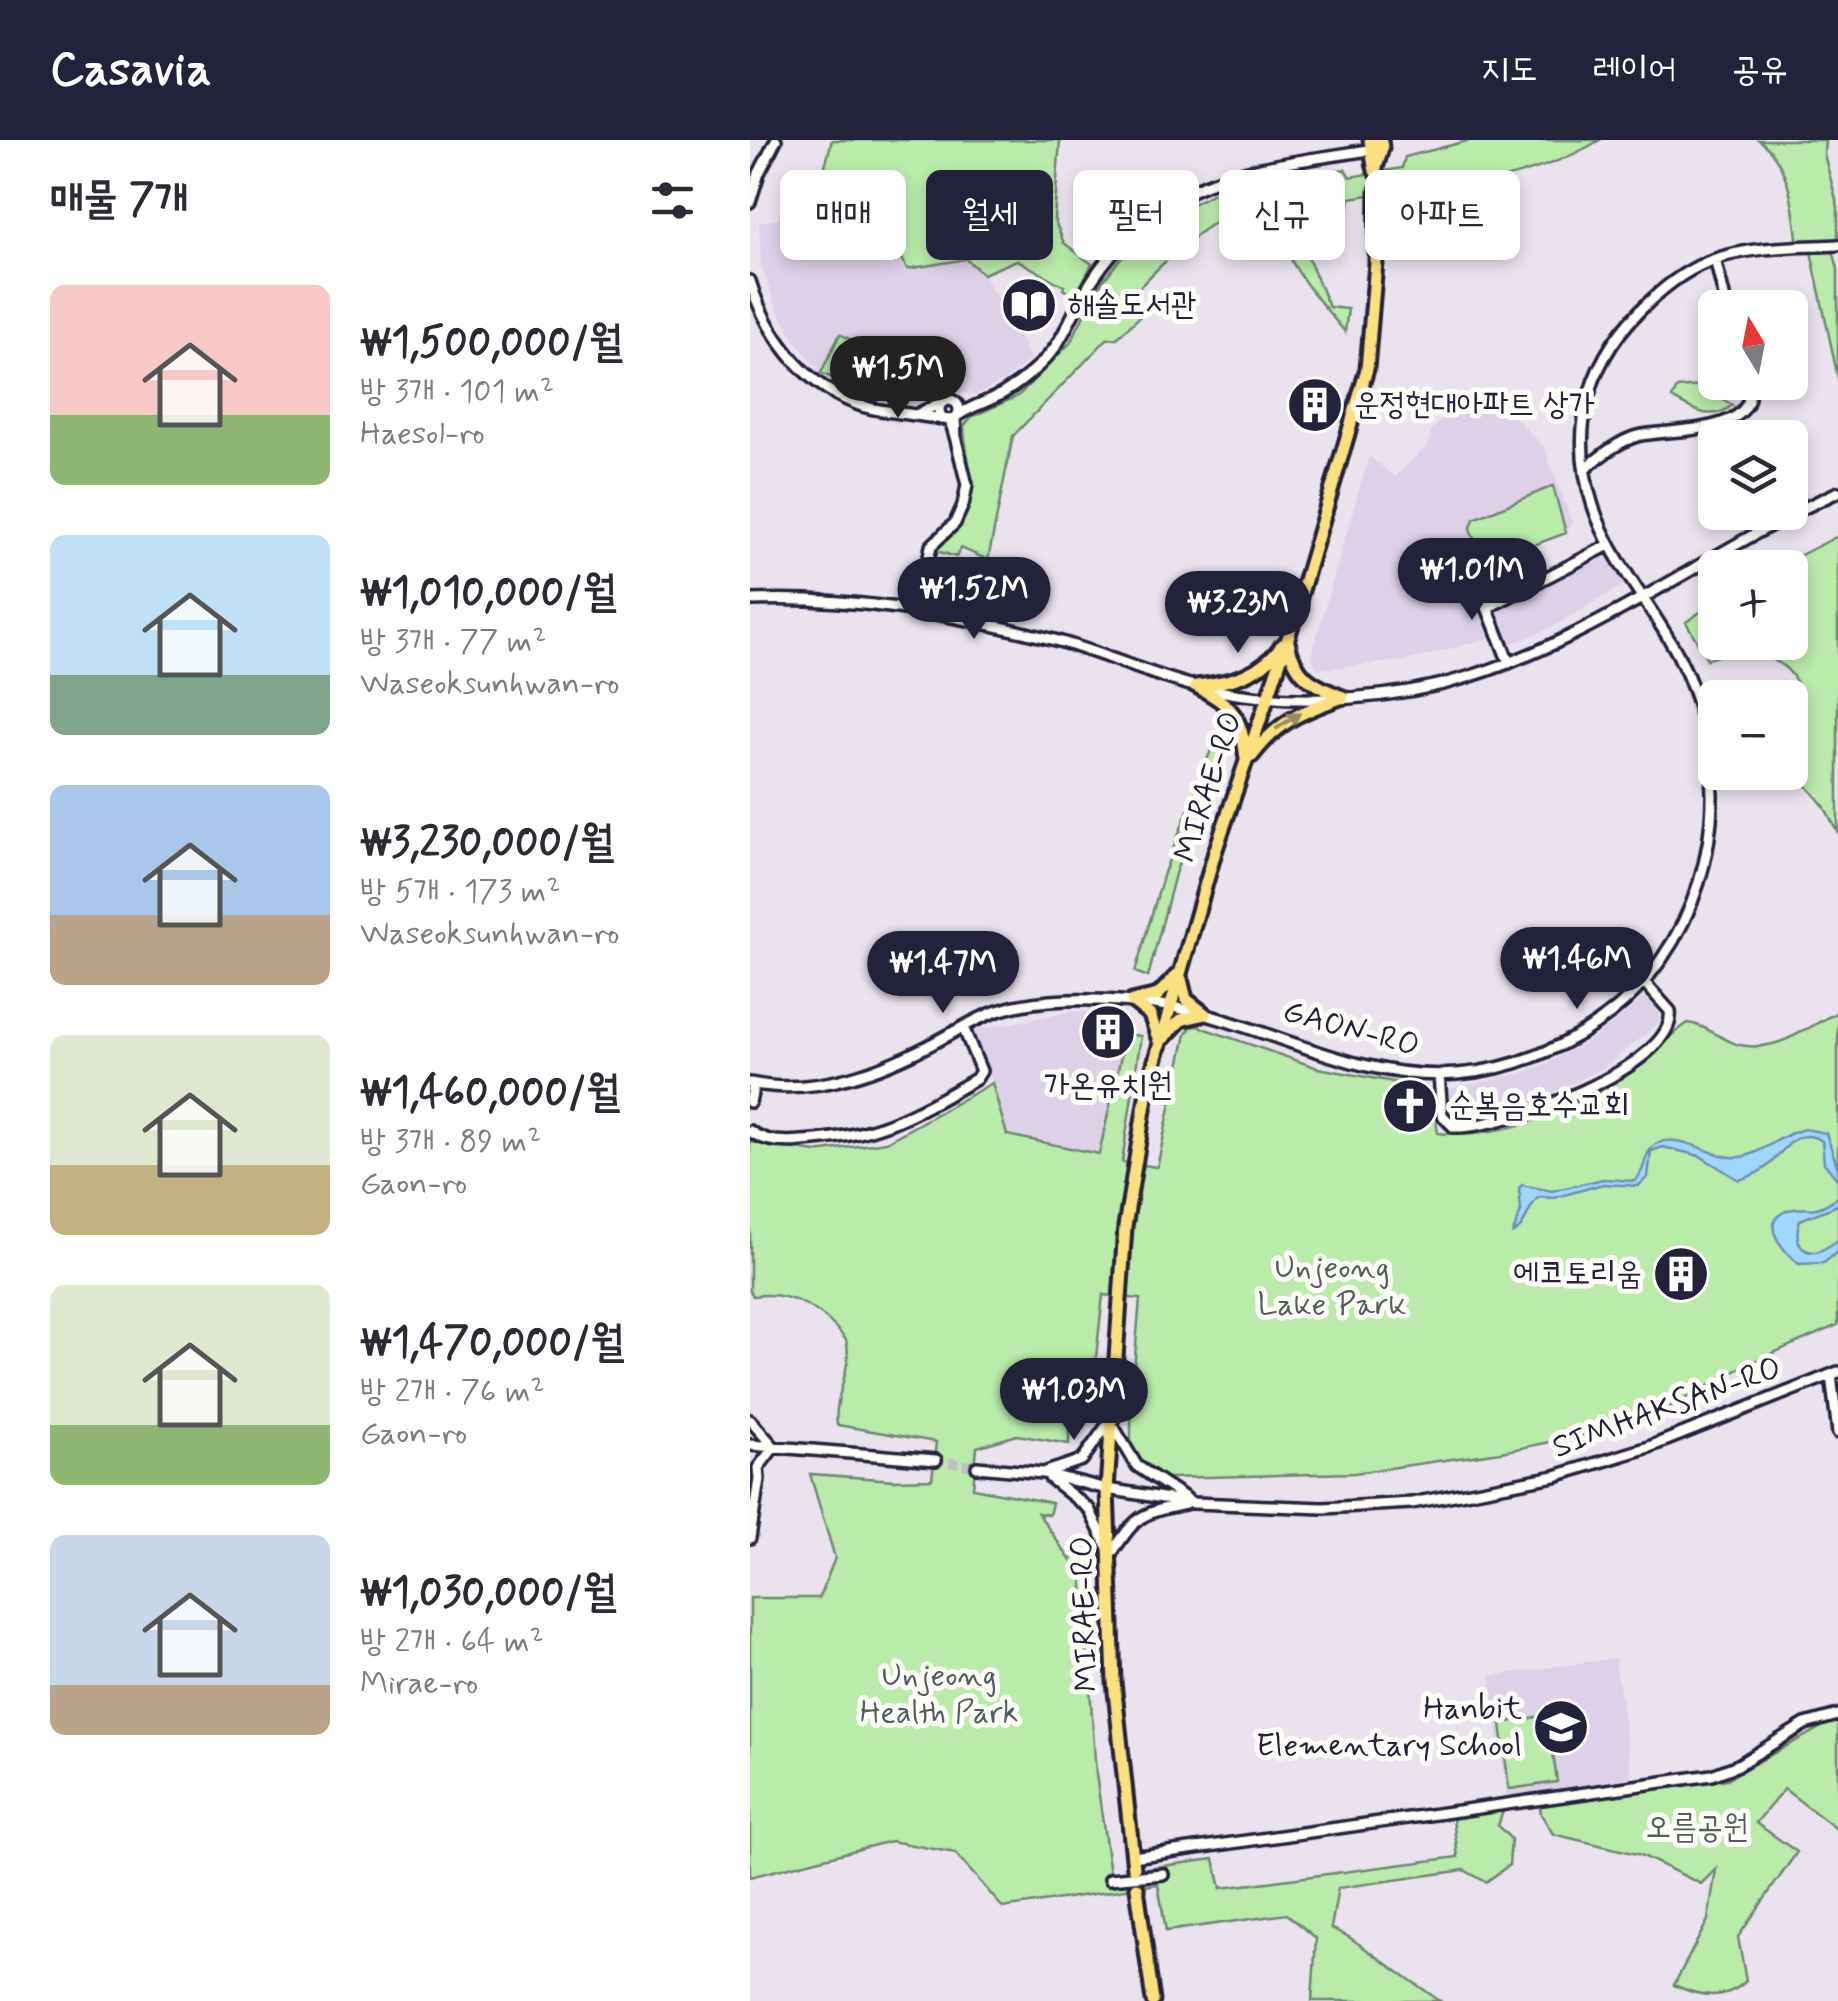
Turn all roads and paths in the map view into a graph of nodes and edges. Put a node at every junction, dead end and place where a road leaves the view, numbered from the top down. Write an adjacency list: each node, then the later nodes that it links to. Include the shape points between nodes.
1 (776, 140): 3 (street)
2 (1376, 144): 11 (street, via 1208,183 1167,204 1100,269 1056,346 1003,393)
3 (750, 202)
4 (1838, 245): 5 (street, GAON-RO)
5 (1715, 259): 8 (street); 14 (street, GAON-RO, via 1657,294 1606,352 1588,399)
6 (1376, 260): 22 (main road, MIRAE-RO, via 1367,369)
7 (750, 281): 12 (street, via 768,322 815,381 855,403)
8 (1719, 290)
9 (1749, 400): 14 (street, via 1727,422 1642,435)
10 (947, 401): 11 (street); 12 (street); 13 (street, via 959,408); 13 (street, via 940,414)
11 (976, 403): 13 (street)
12 (916, 414): 13 (street)
13 (954, 418): 21 (street, via 967,484 964,505 932,546)
14 (1585, 470): 16 (street, GAON-RO)
15 (1838, 492): 18 (street)
16 (1610, 545): 18 (street, GAON-RO); 20 (street)
17 (1472, 569): 20 (street)
18 (1641, 596): 23 (street); 29 (street, GAON-RO, via 1699,702 1712,784 1708,851 1693,903)
19 (750, 600): 21 (street)
20 (1487, 608): 23 (street)
21 (919, 610): 24 (street, via 1046,638)
22 (1288, 638): 24 (main road, via 1255,672); 25 (main road, via 1300,676); 26 (main road, MIRAE-RO)
23 (1510, 663): 25 (street, via 1444,684)
24 (1196, 686): 26 (street); 27 (main road, via 1237,715)
25 (1342, 697): 26 (street); 27 (main road, one-way to 25, via 1285,720)
26 (1268, 698): 27 (main road, MIRAE-RO)
27 (1246, 764): 28 (main road, MIRAE-RO)
28 (1180, 972): 30 (main road, via 1158,995); 31 (main road, MIRAE-RO); 32 (main road, via 1186,1000)
29 (1644, 982): 35 (street, GAON-RO, via 1562,1044 1490,1071); 35 (street, via 1670,1011 1669,1028 1616,1072 1560,1103 1495,1123 1454,1127 1442,1115)
30 (1132, 1001): 31 (street, GAON-RO); 33 (street, GAON-RO, via 1048,1002 1001,1010); 34 (main road, via 1150,1015)
31 (1171, 1005): 32 (street, GAON-RO); 34 (main road, MIRAE-RO)
32 (1206, 1014): 34 (main road, via 1181,1020); 35 (street, GAON-RO, via 1357,1063)
33 (963, 1027): 36 (street, GAON-RO, via 866,1075 803,1086); 38 (street, via 981,1071 914,1115 837,1139 790,1142)
34 (1160, 1044): 41 (main road, MIRAE-RO, via 1126,1228)
35 (1439, 1075)
36 (752, 1084): 37 (street)
37 (750, 1102)
38 (750, 1131)
39 (1835, 1374): 42 (street); 50 (street, SIMHAKSAN-RO, via 1649,1447 1506,1488 1366,1507)
40 (750, 1418): 44 (street)
41 (1110, 1420): 48 (street, via 1082,1460); 49 (main road, MIRAE-RO); 50 (street, via 1136,1466)
42 (1838, 1433)
43 (750, 1445): 44 (street)
44 (774, 1447): 45 (street); 46 (street)
45 (936, 1460)
46 (754, 1466): 51 (street, via 759,1480)
47 (977, 1466): 48 (street, SIMHAKSAN-RO)
48 (1044, 1473): 49 (street, SIMHAKSAN-RO); 52 (street, via 1089,1509)
49 (1106, 1489): 50 (street, SIMHAKSAN-RO); 52 (main road, MIRAE-RO)
50 (1194, 1503): 52 (street, via 1136,1519)
51 (750, 1538)
52 (1111, 1554): 54 (main road, MIRAE-RO, via 1114,1682)
53 (1838, 1716): 54 (street, via 1805,1724 1712,1774)
54 (1133, 1863)
55 (1163, 1874): 56 (street)
56 (1110, 1879)
57 (1137, 1888): 58 (main road)
58 (1153, 2001)

